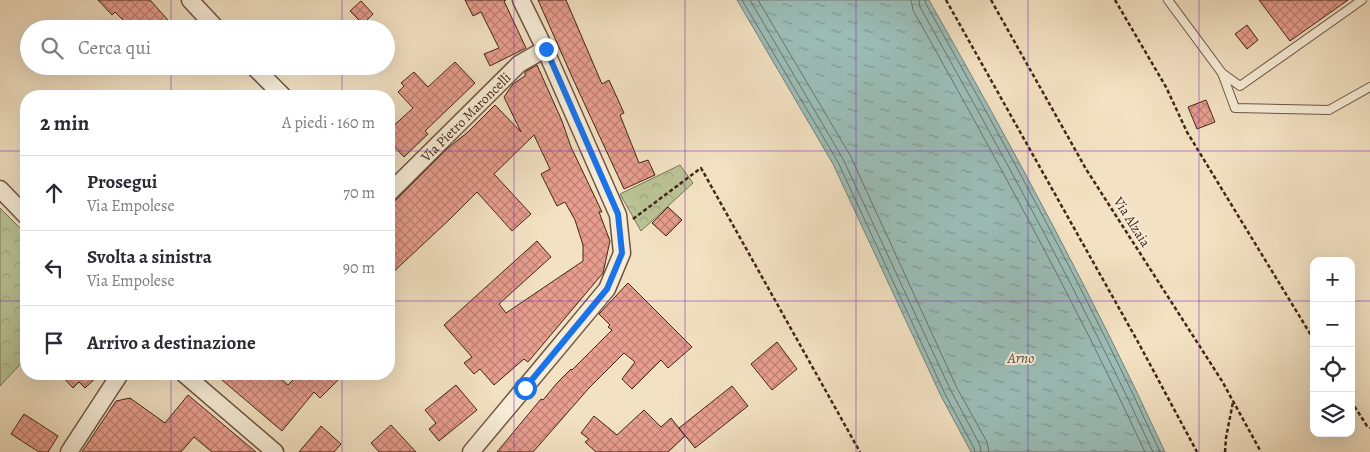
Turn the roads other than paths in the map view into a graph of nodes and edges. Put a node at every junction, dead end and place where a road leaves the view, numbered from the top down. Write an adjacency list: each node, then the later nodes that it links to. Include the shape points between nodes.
1 (190, 0): 5 (street)
2 (521, 0): 6 (street)
3 (1168, 0): 7 (lane)
4 (1362, 0): 7 (lane, via 1240,86)
5 (209, 20)
6 (546, 49): 11 (street, Via Pietro Maroncelli, via 518,64); 18 (street, via 618,214 622,253 607,289)
7 (1222, 72): 9 (lane, via 1235,108 1329,110)
8 (262, 75): 10 (street)
9 (1370, 87)
10 (277, 90)
11 (395, 187)
12 (0, 189): 13 (street)
13 (20, 210)
14 (116, 380): 17 (street)
15 (194, 380): 16 (street)
16 (271, 451)
17 (69, 452)
18 (471, 452)

